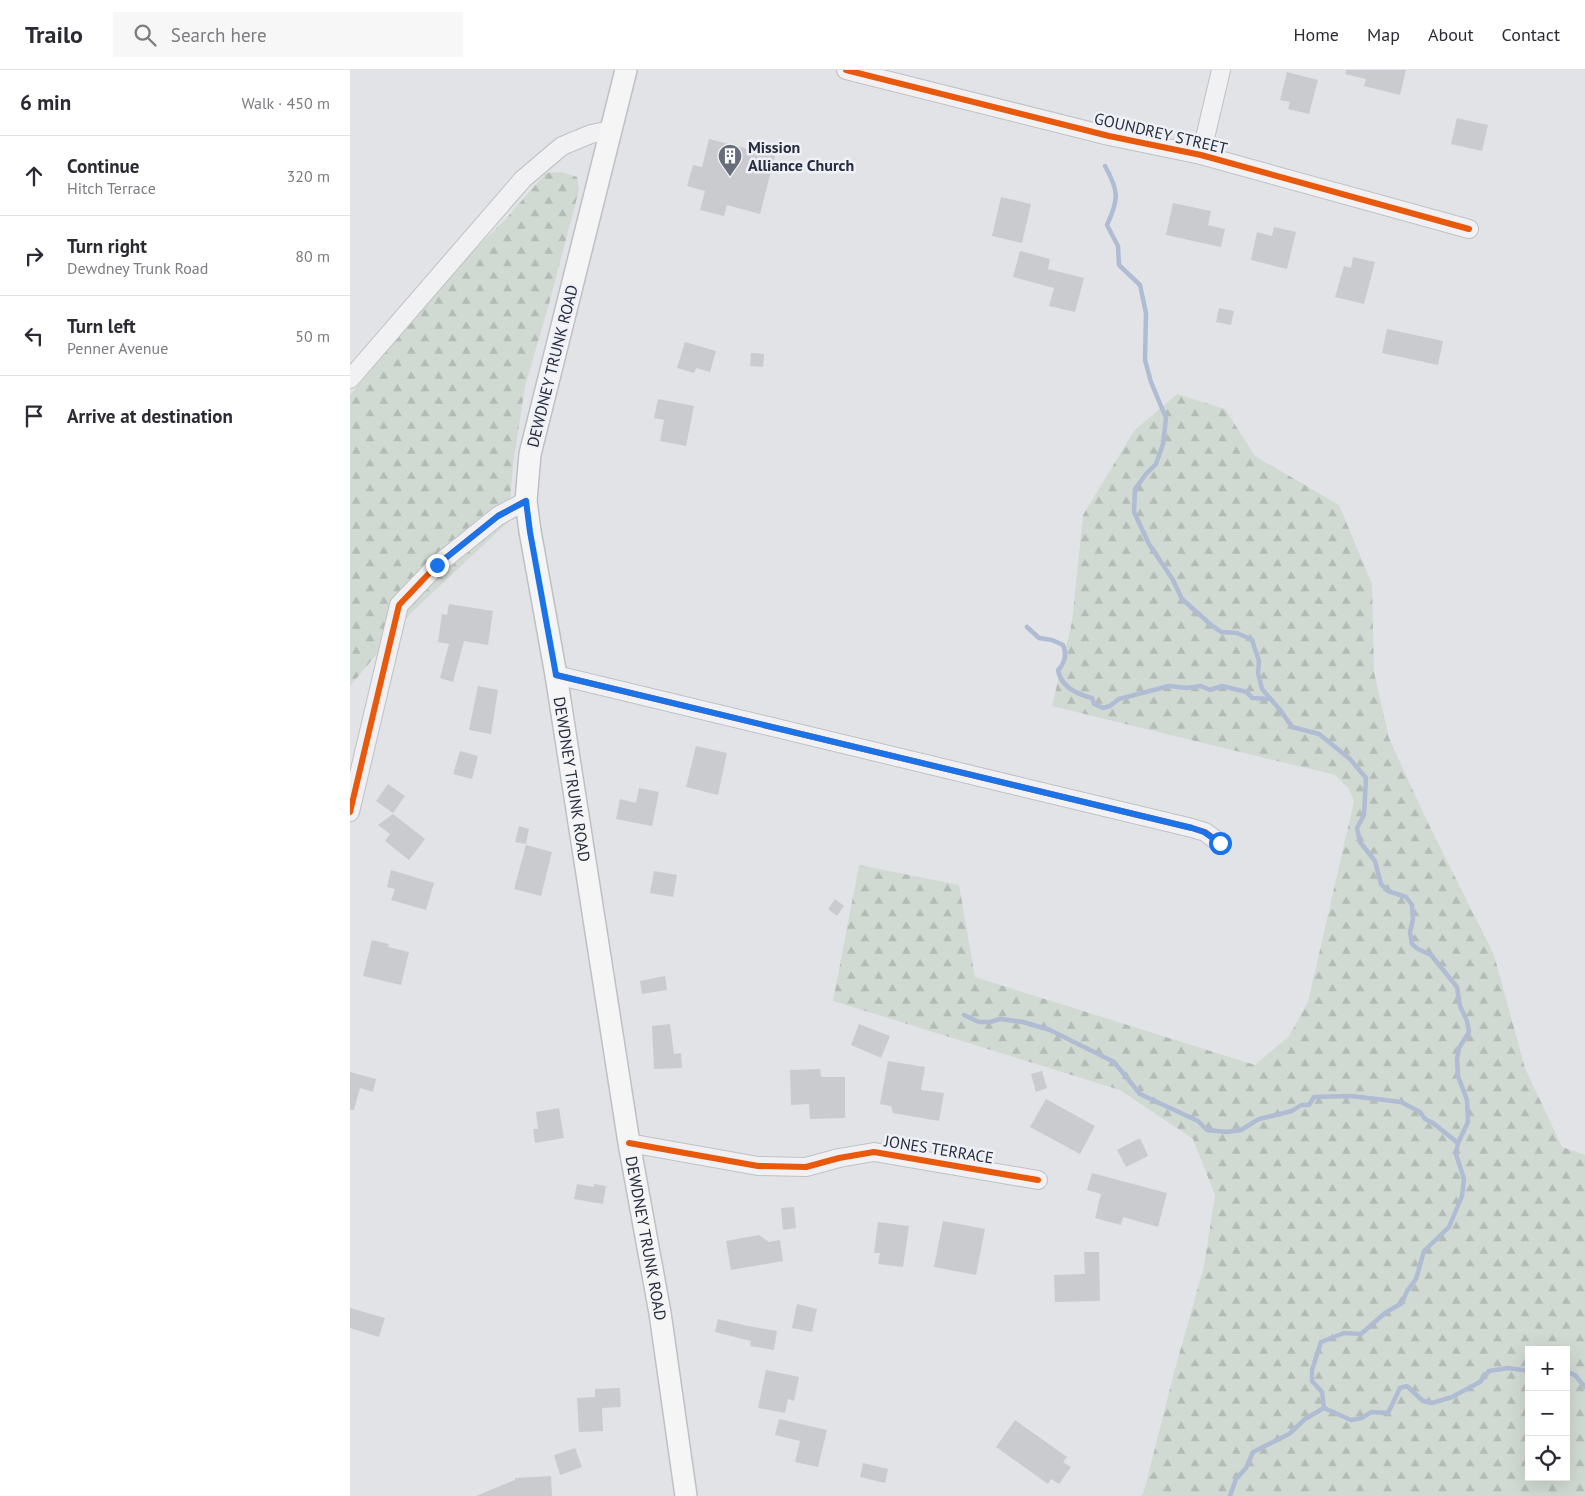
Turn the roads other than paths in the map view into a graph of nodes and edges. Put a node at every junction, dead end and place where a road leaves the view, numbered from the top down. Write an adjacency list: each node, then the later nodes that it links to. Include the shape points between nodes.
1 (626, 70): 4 (main road, DEWDNEY TRUNK ROAD)
2 (846, 70): 5 (street, GOUNDREY STREET, via 1109,136)
3 (1221, 70): 5 (street)
4 (611, 130): 7 (street, via 562,146 523,179); 8 (main road, DEWDNEY TRUNK ROAD, via 530,454)
5 (1201, 154): 6 (street, GOUNDREY STREET)
6 (1469, 229)
7 (350, 379)
8 (526, 501): 9 (main road, DEWDNEY TRUNK ROAD); 10 (street, via 498,516 444,559 398,605)
9 (556, 675): 11 (street, via 1192,828); 12 (main road, DEWDNEY TRUNK ROAD)
10 (350, 812)
11 (1220, 843)
12 (629, 1143): 13 (street, JONES TERRACE, via 758,1166 806,1167 874,1152); 14 (main road, DEWDNEY TRUNK ROAD, via 660,1313)
13 (1038, 1180)
14 (686, 1496)

